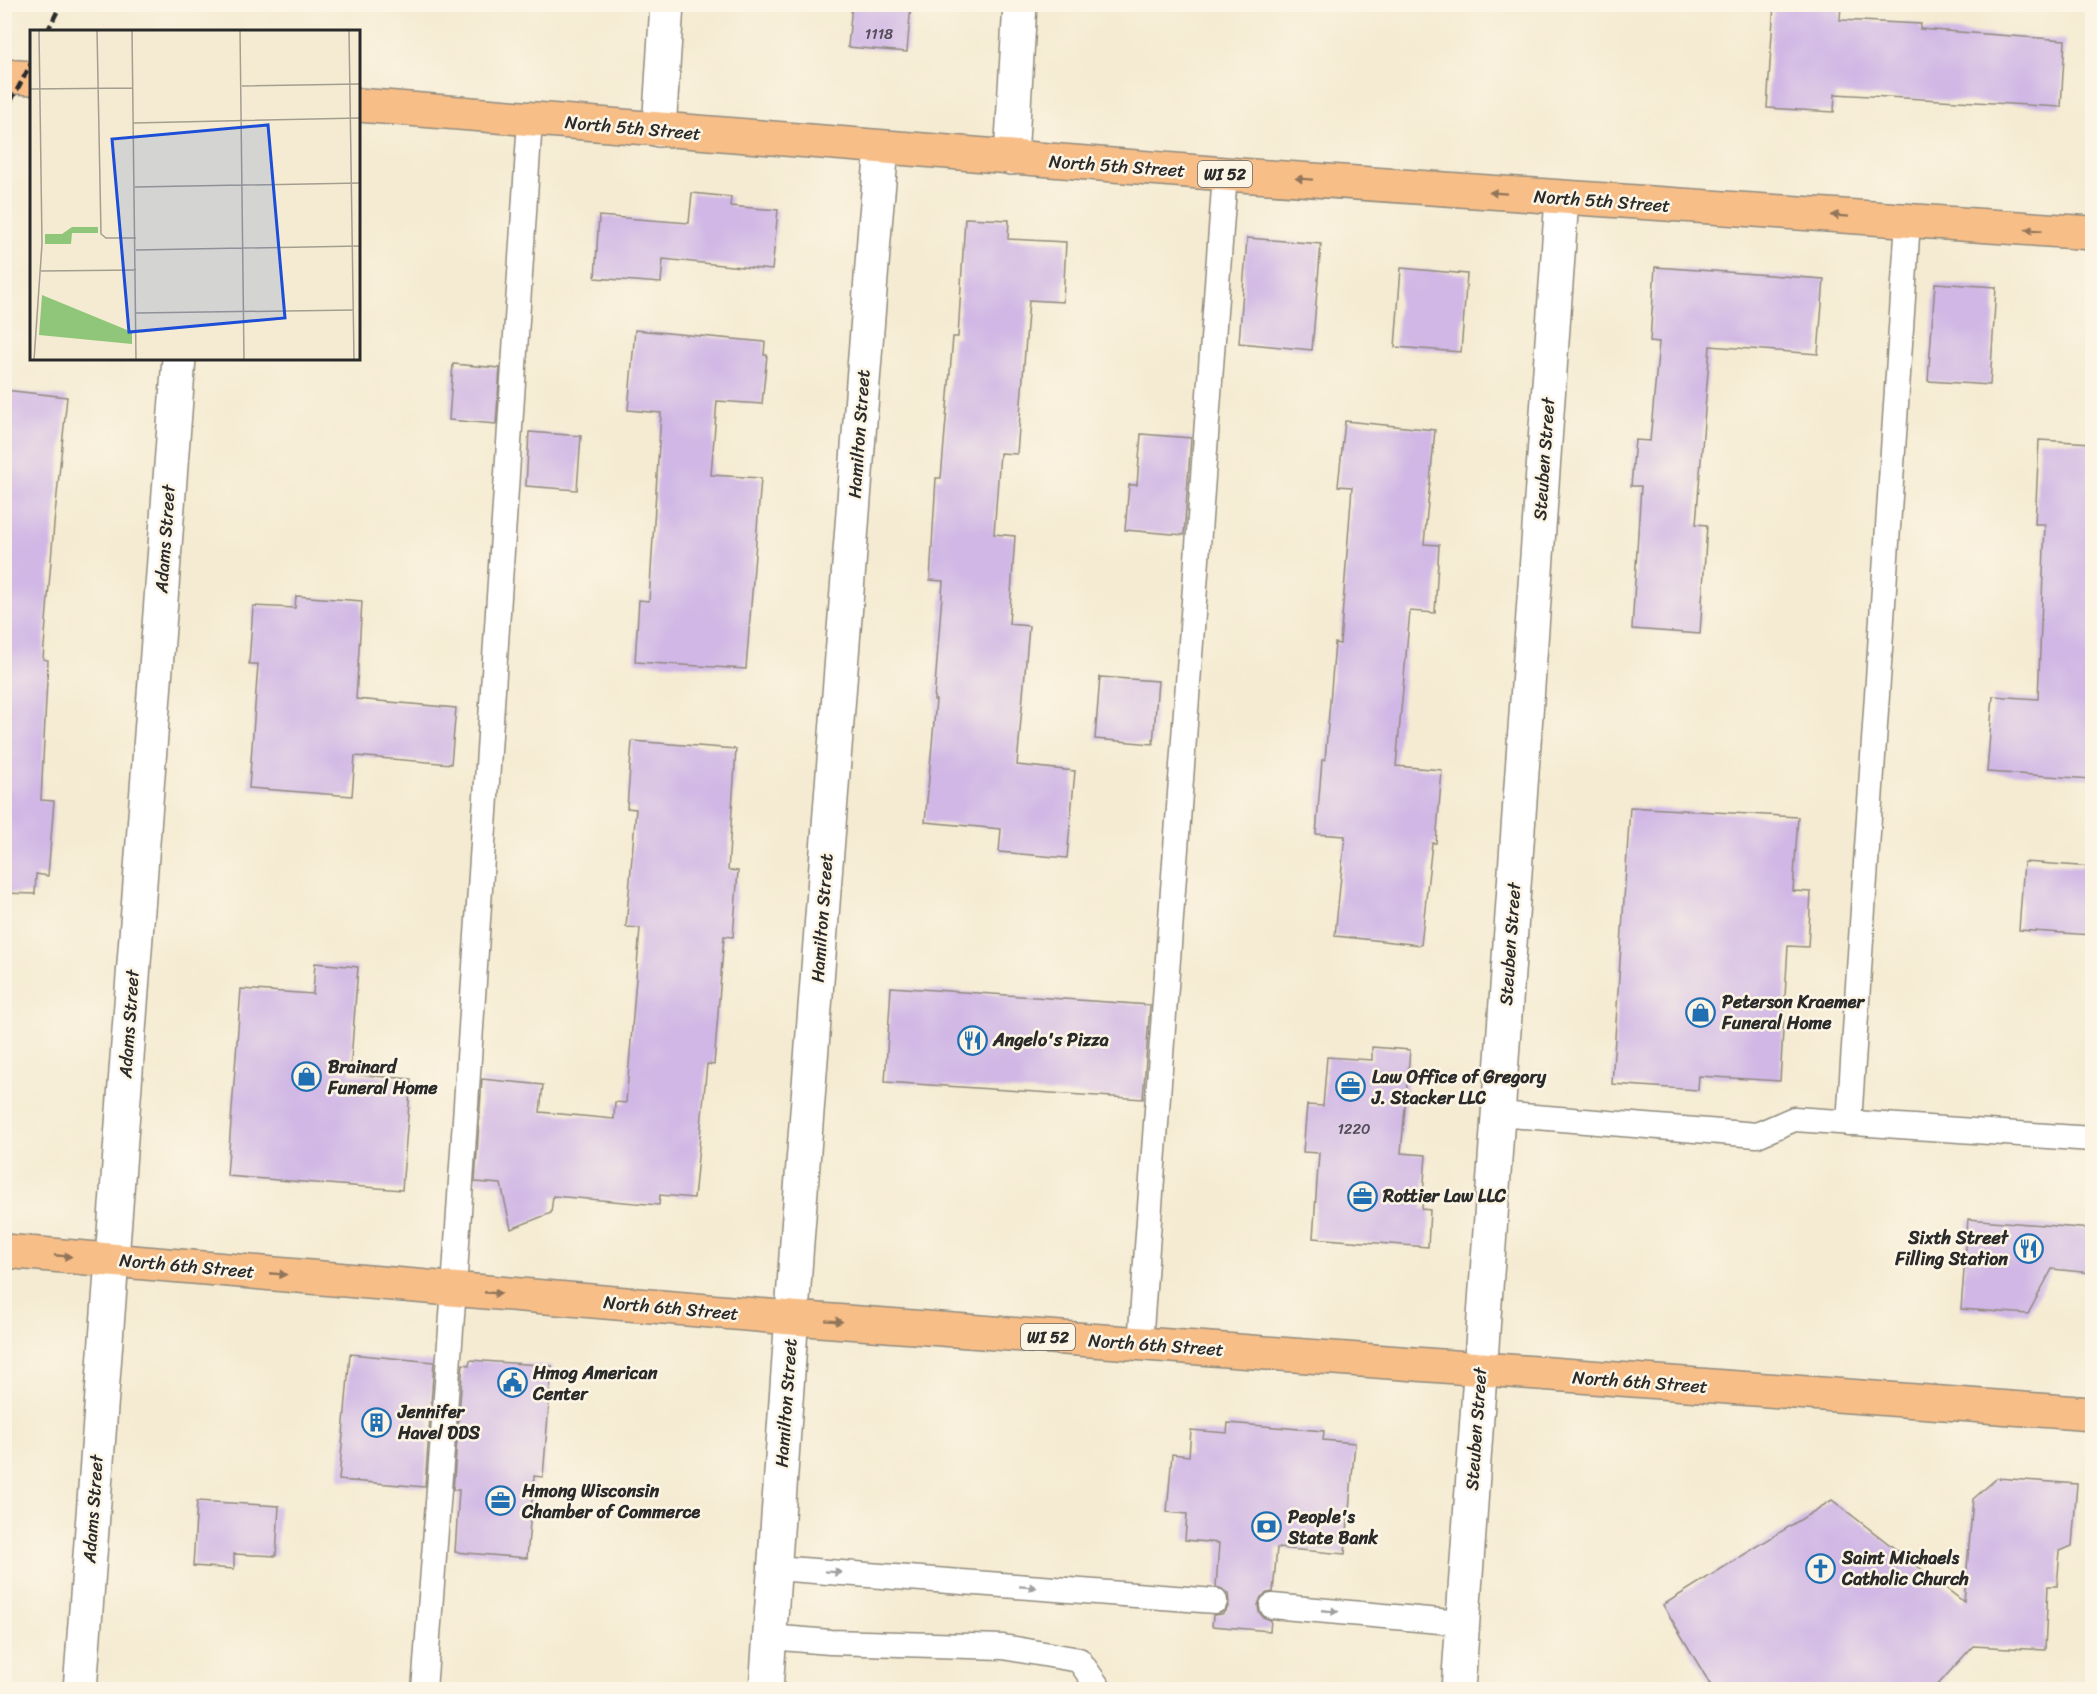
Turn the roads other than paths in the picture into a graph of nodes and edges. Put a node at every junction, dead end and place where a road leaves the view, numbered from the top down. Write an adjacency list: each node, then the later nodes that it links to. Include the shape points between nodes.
1 (667, 4): 7 (street)
2 (1020, 4): 9 (street)
3 (4, 76): 4 (main road)
4 (30, 78)
5 (360, 105): 6 (main road, North 5th Street / WI 52)
6 (530, 120): 7 (main road, North 5th Street / WI 52); 20 (lane)
7 (659, 130): 8 (main road, North 5th Street / WI 52)
8 (882, 148): 9 (main road, North 5th Street / WI 52); 21 (street, Hamilton Street)
9 (1011, 158): 10 (main road, North 5th Street / WI 52)
10 (1225, 174): 11 (main road, North 5th Street / WI 52, one-way to 10); 22 (lane)
11 (1562, 198): 12 (main road, North 5th Street / WI 52, one-way to 11); 15 (street, Steuben Street)
12 (1908, 221): 13 (main road, North 5th Street / WI 52, one-way to 12); 16 (lane)
13 (2092, 233)
14 (179, 360): 19 (street, Adams Street)
15 (1498, 1114): 16 (lane, via 1757,1135 1794,1119); 23 (street, Steuben Street)
16 (1849, 1123): 17 (lane)
17 (2092, 1139)
18 (4, 1251): 19 (main road, North 6th Street / WI 52, one-way to 19)
19 (112, 1260): 20 (main road, North 6th Street / WI 52, one-way to 20); 30 (street, Adams Street)
20 (454, 1289): 21 (main road, North 6th Street / WI 52, one-way to 21); 31 (lane)
21 (792, 1318): 22 (main road, North 6th Street / WI 52, one-way to 22); 25 (street, Hamilton Street)
22 (1140, 1344): 23 (main road, North 6th Street / WI 52)
23 (1480, 1370): 24 (main road, North 6th Street / WI 52); 28 (street, Steuben Street)
24 (2092, 1414)
25 (775, 1568): 26 (lane, one-way to 26); 29 (street, Hamilton Street)
26 (1215, 1601)
27 (1272, 1606): 28 (lane, one-way to 28)
28 (1462, 1623): 34 (street, Steuben Street)
29 (770, 1637): 32 (street, Hamilton Street); 33 (lane, via 1022,1649 1079,1660)
30 (80, 1689)
31 (424, 1689)
32 (766, 1689)
33 (1100, 1689)
34 (1458, 1689)

